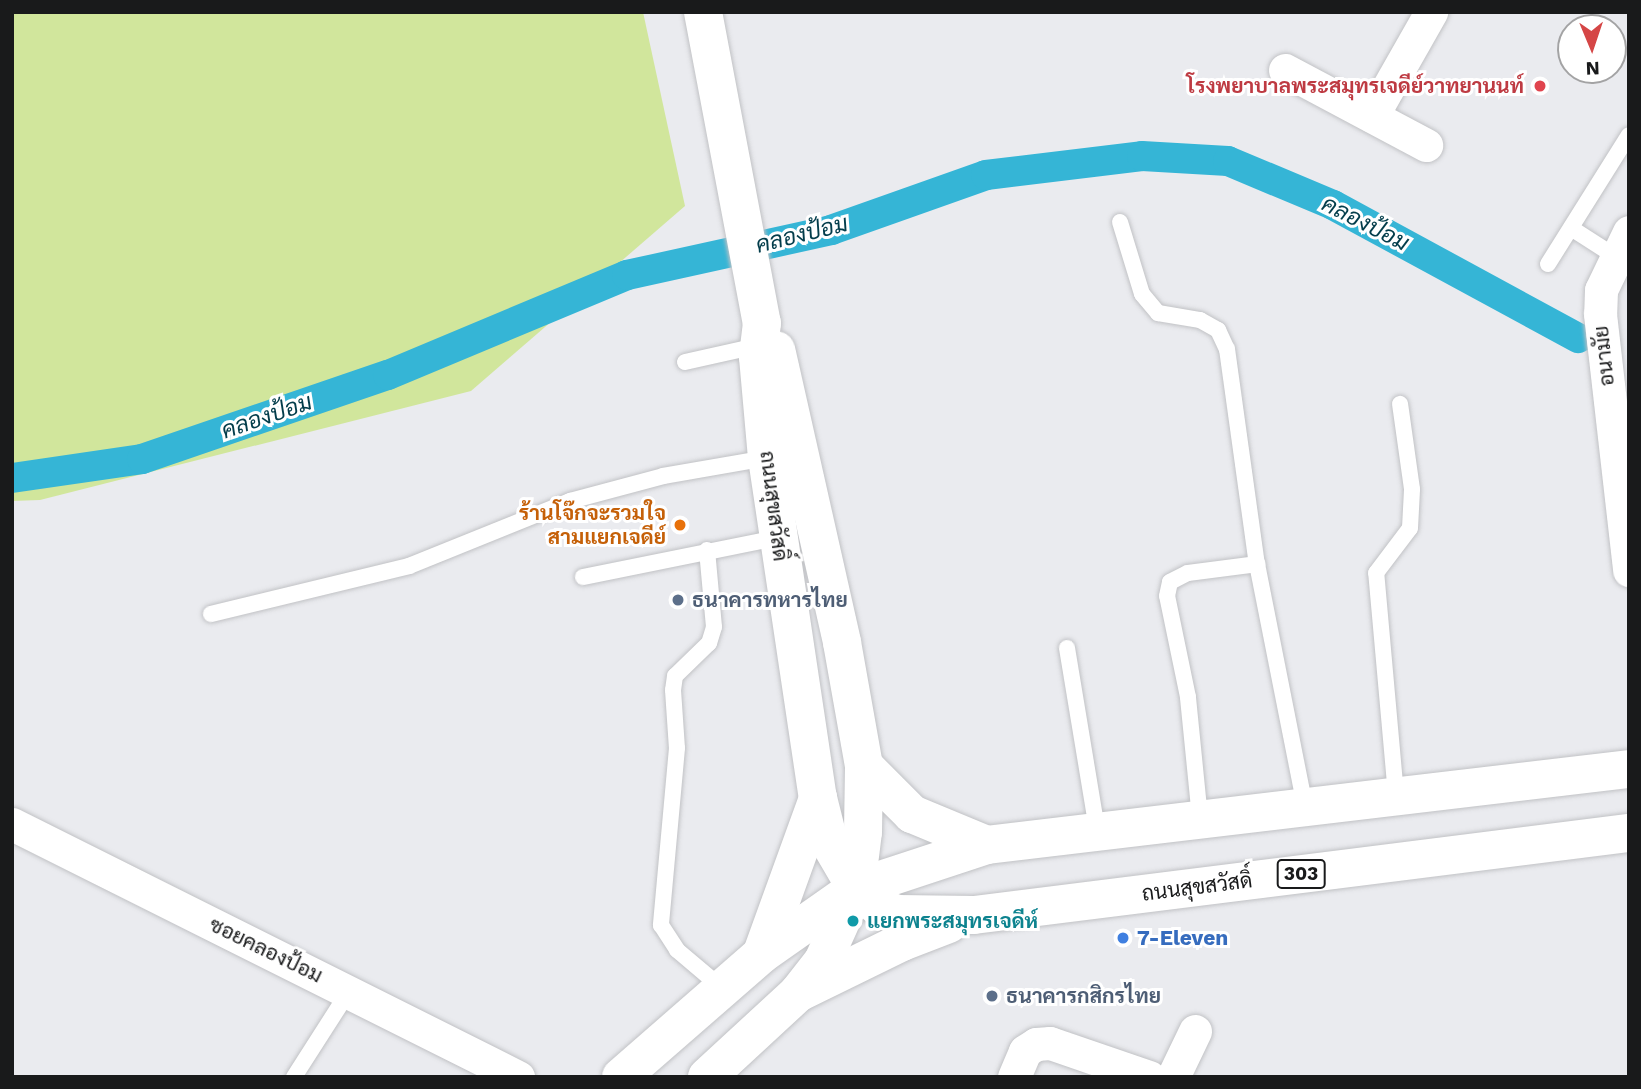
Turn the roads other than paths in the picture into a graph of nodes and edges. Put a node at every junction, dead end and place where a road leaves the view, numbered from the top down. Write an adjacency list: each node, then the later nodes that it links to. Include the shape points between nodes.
1 (703, 12): 11 (main road, ถนนสุขสวัสดิ์)
2 (1431, 12): 4 (street)
3 (1285, 71): 4 (street)
4 (1372, 116): 6 (street)
5 (1629, 135): 8 (lane)
6 (1426, 145)
7 (1120, 222): 18 (lane, via 1142,295 1158,313 1200,320 1218,330 1227,349)
8 (1571, 228): 9 (lane); 10 (lane)
9 (1621, 243): 19 (street, อนามัย, via 1601,290 1600,314)
10 (1548, 264)
11 (766, 345): 12 (lane); 14 (main road, ถนนสุขสวัสดิ์ / 303); 17 (main road, ถนนสุขสวัสดิ์)
12 (685, 362)
13 (1400, 404): 25 (lane, via 1412,489 1410,528 1376,573)
14 (767, 458): 16 (main road, ถนนสุขสวัสดิ์ / 303); 21 (lane, via 663,476 570,501 409,566)
15 (707, 550): 16 (lane); 20 (lane); 36 (lane, via 714,627 709,643 675,676 673,690 677,748 662,925 677,950)
16 (779, 554): 17 (main road); 26 (main road, ถนนสุขสวัสดิ์ / 303)
17 (827, 561): 23 (main road, ถนนสุขสวัสดิ์)
18 (1258, 565): 27 (lane); 28 (lane, via 1188,573 1170,582 1167,596 1188,697)
19 (1629, 570)
20 (583, 577)
21 (211, 614)
22 (1067, 648): 30 (lane)
23 (864, 766): 32 (main road, via 912,814); 33 (main road, ถนนสุขสวัสดิ์)
24 (1629, 769): 25 (main road)
25 (1396, 795): 27 (main road)
26 (818, 798): 33 (main road, ถนนสุขสวัสดิ์ / 303, via 829,842); 35 (main road)
27 (1305, 806): 28 (main road)
28 (1200, 818): 30 (main road)
29 (12, 824): 37 (street, ซอยคลองป้อม)
30 (1097, 830): 32 (main road)
31 (1629, 833): 34 (main road, ถนนสุขสวัสดิ์ / 303)
32 (987, 845): 33 (main road)
33 (856, 888): 34 (main road, ถนนสุขสวัสดิ์ / 303, via 879,907 897,914); 35 (main road); 38 (main road, ถนนสุขสวัสดิ์, via 841,929)
34 (974, 915): 38 (main road, via 902,942)
35 (762, 954): 36 (main road)
36 (724, 989): 40 (main road)
37 (349, 991): 41 (lane); 42 (street, ซอยคลองป้อม)
38 (798, 993): 43 (main road, ถนนสุขสวัสดิ์)
39 (1195, 1031): 46 (street)
40 (638, 1072)
41 (294, 1077)
42 (518, 1077)
43 (707, 1077)
44 (1014, 1077): 45 (street, via 1025,1051 1035,1044 1051,1044)
45 (1149, 1077)
46 (1173, 1077)

